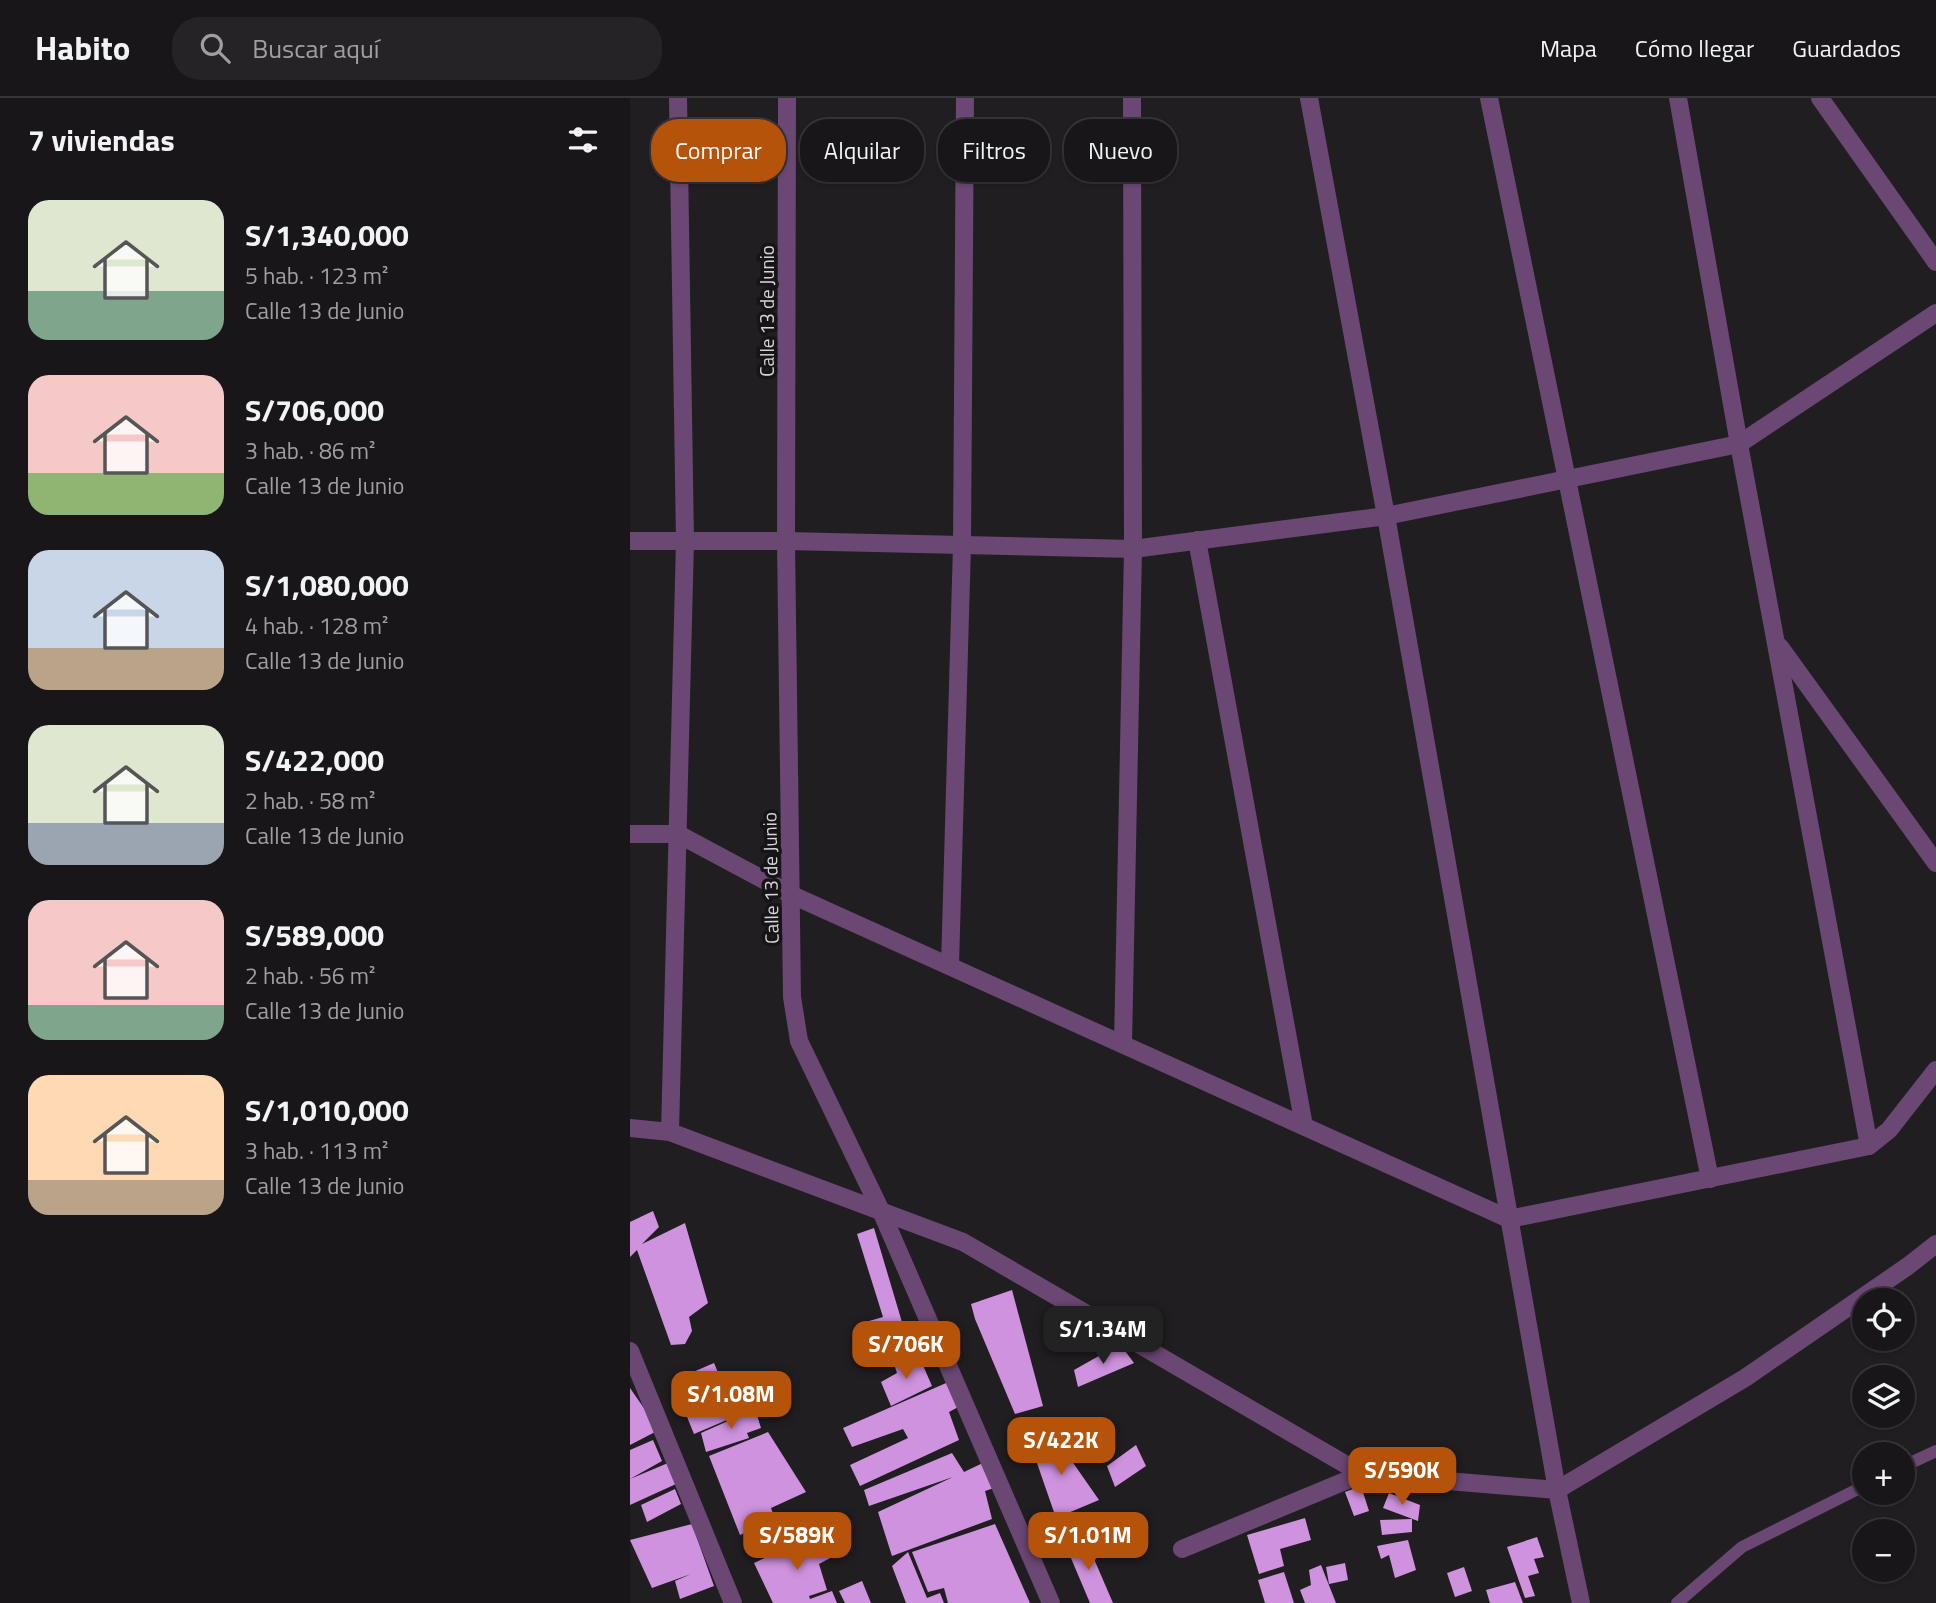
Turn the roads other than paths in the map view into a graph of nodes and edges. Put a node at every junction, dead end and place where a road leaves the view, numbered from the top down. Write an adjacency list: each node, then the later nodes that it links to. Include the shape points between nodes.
1 (678, 98): 16 (street)
2 (787, 98): 17 (street, Calle 13 de Junio)
3 (965, 98): 18 (street)
4 (1132, 98): 19 (street)
5 (1309, 98): 13 (street)
6 (1489, 98): 12 (street)
7 (1678, 98): 11 (street)
8 (1820, 98): 9 (street)
9 (1936, 262)
10 (1936, 313): 11 (street)
11 (1739, 444): 12 (street); 20 (street)
12 (1567, 478): 13 (street); 32 (street)
13 (1386, 516): 14 (street); 34 (street)
14 (1197, 540): 19 (street); 28 (street)
15 (630, 541): 16 (street)
16 (685, 541): 17 (street); 22 (street)
17 (786, 541): 18 (street); 24 (street, Calle 13 de Junio)
18 (962, 545): 19 (street); 25 (street)
19 (1133, 549): 26 (street)
20 (1776, 642): 23 (street); 31 (street)
21 (630, 834): 22 (street)
22 (678, 834): 24 (street); 30 (street)
23 (1936, 863)
24 (792, 895): 25 (street); 33 (street, Calle 13 de Junio, via 792,997 799,1041)
25 (950, 965): 26 (street)
26 (1123, 1044): 28 (street)
27 (1936, 1070): 31 (street, via 1889,1130)
28 (1304, 1126): 34 (street)
29 (630, 1128): 30 (street)
30 (670, 1132): 33 (street)
31 (1869, 1146): 32 (street)
32 (1710, 1179): 34 (street)
33 (881, 1211): 39 (street, via 963,1242); 44 (street, Calle 13 de Junio)
34 (1509, 1219): 40 (street)
35 (1936, 1244): 40 (street, via 1745,1378)
36 (630, 1350): 43 (street)
37 (1936, 1451): 38 (lane)
38 (1915, 1461)
39 (1362, 1474): 40 (street); 42 (street)
40 (1557, 1490): 45 (street)
41 (1852, 1492): 46 (lane, via 1742,1547)
42 (1182, 1549)
43 (733, 1603)
44 (1051, 1603)
45 (1581, 1603)
46 (1677, 1603)

